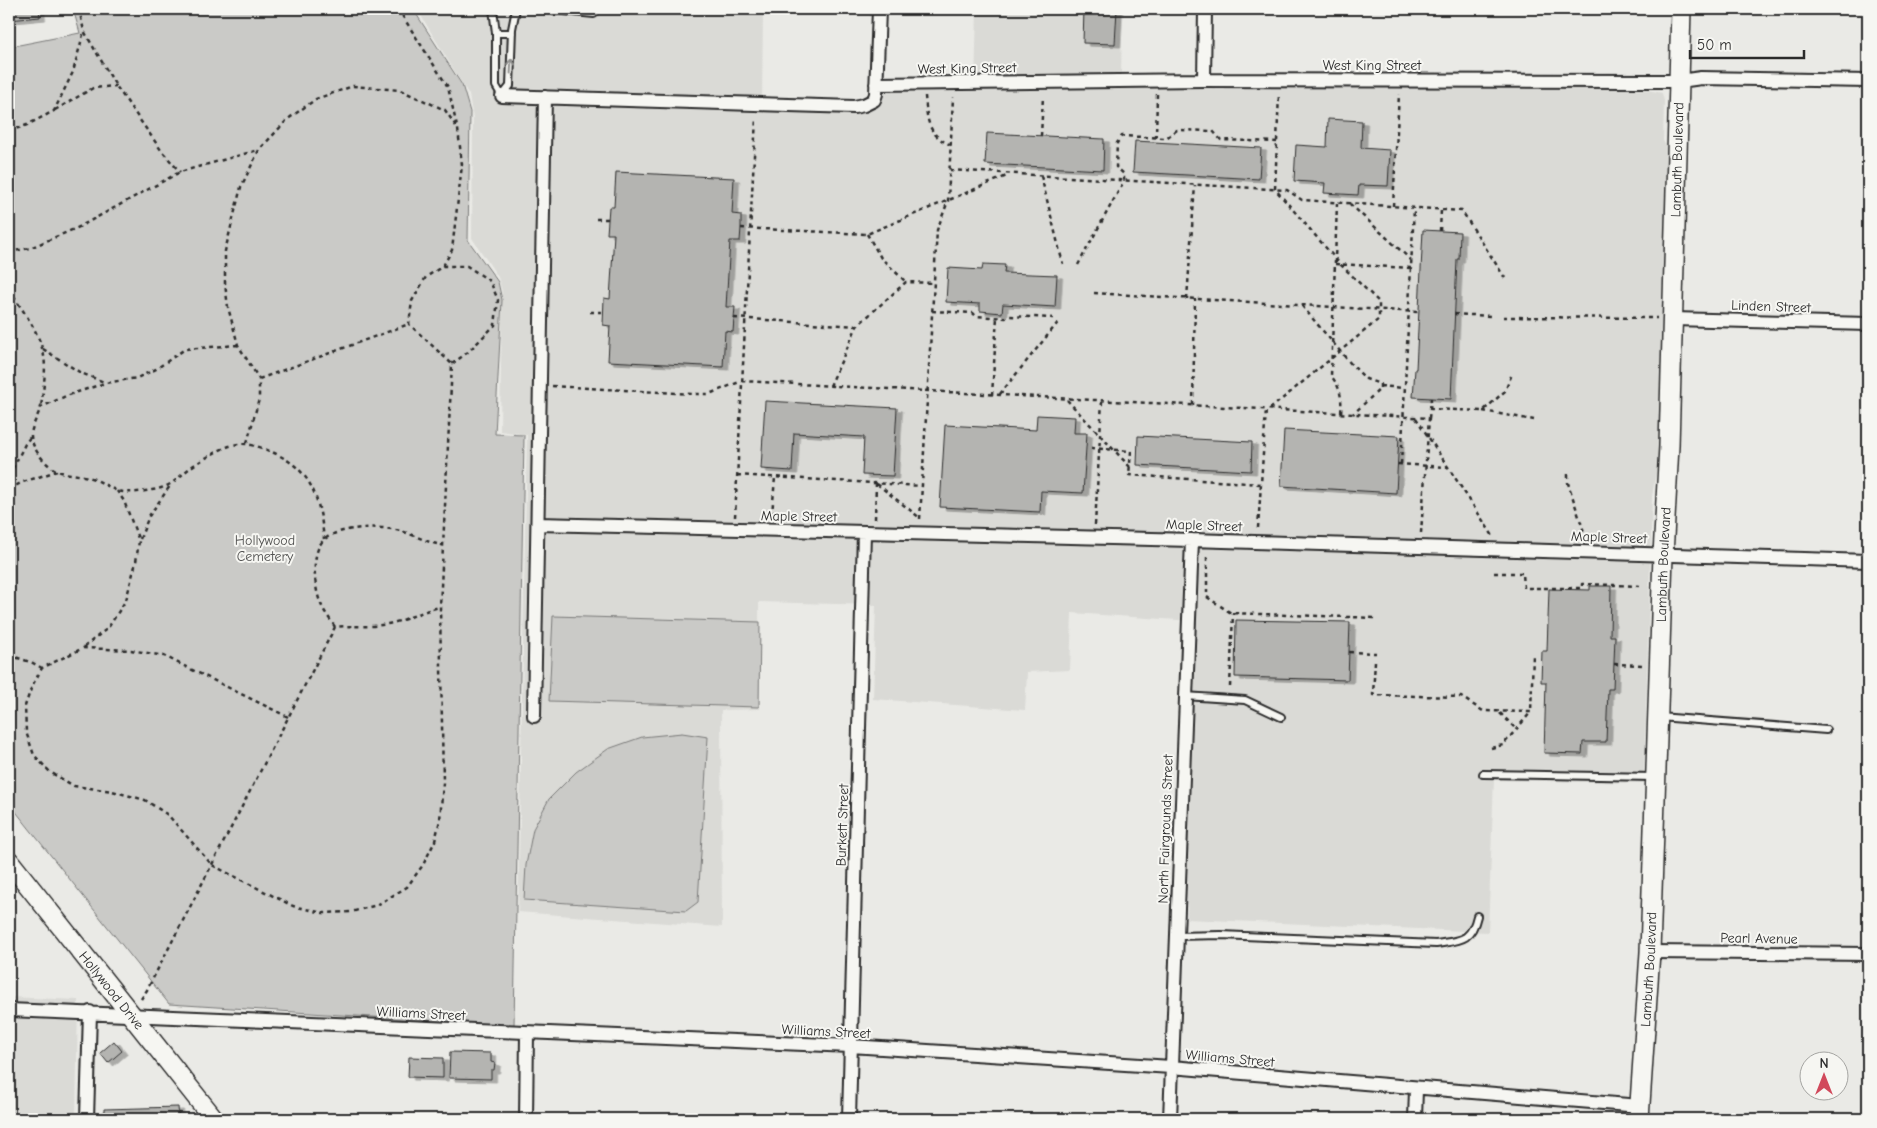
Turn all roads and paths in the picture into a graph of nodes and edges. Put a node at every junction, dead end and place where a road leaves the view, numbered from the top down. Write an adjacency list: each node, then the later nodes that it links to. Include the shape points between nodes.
1 (79, 9): 10 (path)
2 (398, 9): 28 (path, via 448,87)
3 (494, 9): 11 (lane)
4 (516, 9): 12 (lane)
5 (544, 9): 9 (lane)
6 (879, 9): 17 (street)
7 (1205, 9): 13 (street)
8 (1681, 9): 15 (street, Lambuth Boulevard)
9 (594, 14)
10 (84, 31): 18 (path); 27 (path, via 73,72)
11 (496, 33): 12 (lane); 23 (lane, via 496,86)
12 (512, 33): 23 (lane, one-way to 12, via 510,86)
13 (1204, 80): 14 (street, West King Street); 17 (street, West King Street)
14 (1400, 80): 15 (street, West King Street); 45 (path)
15 (1680, 81): 16 (street, West King Street, via 1701,78); 84 (street, Lambuth Boulevard)
16 (1868, 81)
17 (876, 84): 26 (street, via 874,100 864,105)
18 (116, 86): 27 (path, via 94,88); 36 (path)
19 (1279, 90): 32 (path)
20 (1158, 91): 31 (path)
21 (1043, 94): 30 (path)
22 (925, 95): 33 (path, via 929,126 941,141)
23 (502, 96): 25 (street)
24 (953, 96): 33 (path)
25 (545, 97): 26 (street); 100 (street)
26 (757, 104): 51 (path)
27 (54, 111): 29 (path)
28 (458, 128): 34 (path, via 445,110 400,90 354,86 316,99 288,119); 60 (path, via 462,165 452,250)
29 (9, 131)
30 (1041, 136)
31 (1156, 138): 32 (path, via 1166,138 1178,130 1213,131 1221,140); 39 (path, via 1122,136 1117,143 1116,167 1124,174)
32 (1277, 142): 41 (path)
33 (951, 145): 35 (path)
34 (259, 150): 36 (path); 91 (path, via 242,187 225,251 228,307)
35 (950, 170): 37 (path); 42 (path)
36 (180, 172): 54 (path, via 79,227 30,248)
37 (1011, 174): 38 (path); 42 (path)
38 (1041, 176): 39 (path); 57 (path)
39 (1124, 181): 40 (path); 61 (path)
40 (1195, 185): 41 (path); 68 (path)
41 (1275, 189): 43 (path, via 1293,192 1302,200); 55 (path)
42 (948, 201): 53 (path); 65 (path, via 937,230)
43 (1338, 203): 44 (path); 55 (path)
44 (1348, 203): 45 (path); 56 (path)
45 (1393, 206): 46 (path)
46 (1414, 208): 47 (path); 56 (path)
47 (1441, 210): 52 (path); 63 (path, via 1462,211)
48 (596, 219): 49 (path)
49 (608, 219)
50 (741, 228): 51 (path)
51 (750, 228): 53 (path); 85 (path)
52 (1440, 231)
53 (867, 234): 64 (path, via 881,258)
54 (9, 252)
55 (1335, 258): 58 (path); 59 (path)
56 (1411, 260): 62 (path)
57 (1063, 264)
58 (1335, 264): 59 (path); 71 (path)
59 (1340, 264): 62 (path); 72 (path, via 1379,302)
60 (442, 266): 87 (path, via 426,277 412,301); 95 (path, via 466,266 490,281 498,300 495,324)
61 (1078, 266)
62 (1411, 268): 76 (path)
63 (1505, 278)
64 (906, 282): 65 (path); 89 (path)
65 (934, 283): 73 (path)
66 (9, 290): 92 (path)
67 (1094, 293): 68 (path)
68 (1187, 299): 69 (path)
69 (1195, 299): 70 (path); 110 (path)
70 (1302, 306): 71 (path); 90 (path)
71 (1333, 307): 72 (path); 90 (path)
72 (1379, 310): 76 (path); 93 (path, via 1379,319)
73 (932, 311): 80 (path); 104 (path)
74 (590, 312): 75 (path)
75 (603, 312)
76 (1408, 312): 77 (path); 103 (path)
77 (1420, 312)
78 (1454, 314): 79 (path)
79 (1490, 316)
80 (997, 317): 83 (path); 105 (path)
81 (1503, 317): 84 (path)
82 (734, 318): 85 (path)
83 (1054, 318)
84 (1665, 319): 88 (street, Linden Street); 159 (street, Lambuth Boulevard)
85 (745, 320): 89 (path); 98 (path)
86 (1060, 320): 106 (path)
87 (409, 324): 95 (path); 97 (path)
88 (1868, 324)
89 (857, 326): 101 (path)
90 (1332, 341): 93 (path); 94 (path)
91 (238, 345): 97 (path); 99 (path, via 184,349 137,378)
92 (43, 349): 99 (path, via 81,374); 111 (path, via 45,381)
93 (1340, 351): 94 (path); 102 (path, via 1366,379)
94 (1331, 358): 113 (path); 115 (path, via 1331,376 1342,396)
95 (452, 364): 156 (path)
96 (1512, 374): 114 (path, via 1505,391)
97 (259, 379): 124 (path, via 259,399)
98 (742, 381): 100 (path, via 708,394); 101 (path); 133 (path)
99 (105, 383): 111 (path)
100 (540, 385): 145 (street)
101 (830, 386): 104 (path)
102 (1380, 386): 103 (path); 116 (path)
103 (1404, 388): 117 (path)
104 (928, 391): 105 (path); 139 (path)
105 (992, 395): 106 (path)
106 (999, 395): 108 (path)
107 (1431, 398): 112 (path)
108 (1066, 399): 109 (path); 123 (path)
109 (1102, 401): 110 (path); 123 (path)
110 (1193, 406): 113 (path)
111 (41, 408): 122 (path)
112 (1430, 409): 114 (path); 119 (path)
113 (1268, 410): 115 (path); 137 (path)
114 (1483, 410): 120 (path)
115 (1341, 414): 116 (path)
116 (1352, 414): 117 (path)
117 (1402, 417): 118 (path); 128 (path, via 1399,464)
118 (1416, 418): 119 (path); 121 (path)
119 (1429, 418): 121 (path)
120 (1534, 420)
121 (1428, 435): 128 (path); 129 (path)
122 (31, 436): 131 (path, via 36,451); 134 (path)
123 (1100, 436): 126 (path); 127 (path)
124 (247, 443): 138 (path, via 218,451); 152 (path, via 290,460 306,477 315,493)
125 (1091, 448): 126 (path)
126 (1099, 448): 127 (path); 147 (path)
127 (1113, 449): 130 (path); 130 (path, via 1131,451)
128 (1426, 465): 129 (path); 151 (path)
129 (1448, 466): 155 (path)
130 (1130, 467): 137 (path, via 1129,475)
131 (58, 471): 140 (path); 141 (path, via 81,474)
132 (1568, 474): 158 (path)
133 (737, 475): 135 (path); 148 (path)
134 (9, 476)
135 (775, 477): 136 (path); 142 (path)
136 (876, 483): 139 (path); 143 (path); 144 (path)
137 (1261, 484): 149 (path)
138 (171, 485): 141 (path, via 137,492); 154 (path, via 149,516)
139 (923, 486): 144 (path)
140 (9, 489)
141 (116, 490): 154 (path, via 124,500)
142 (772, 516)
143 (875, 518)
144 (920, 518): 146 (path)
145 (538, 524): 148 (street, Maple Street); 180 (street)
146 (920, 525)
147 (1095, 525)
148 (734, 529): 150 (street, Maple Street)
149 (1258, 529)
150 (864, 532): 153 (street, Maple Street); 199 (street, Burkett Street)
151 (1421, 534)
152 (324, 539): 156 (path, via 345,530 369,527 396,530); 166 (path, via 318,547 315,562 315,585 321,604)
153 (1192, 540): 158 (street, Maple Street); 177 (street, North Fairgrounds Street)
154 (139, 541): 167 (path, via 126,600 108,628)
155 (1496, 541)
156 (444, 545): 163 (path)
157 (1206, 548): 164 (path, via 1208,597)
158 (1590, 552): 159 (street, Maple Street)
159 (1663, 554): 160 (street, Maple Street); 174 (street, Lambuth Boulevard)
160 (1868, 561)
161 (1494, 573): 162 (path, via 1523,573 1524,588 1582,588 1582,584)
162 (1644, 586)
163 (440, 607): 166 (path, via 384,625); 190 (path, via 443,783 440,820 435,841 407,887 377,905 351,912 324,913 293,906)
164 (1233, 613): 165 (path); 176 (path)
165 (1377, 618)
166 (335, 627): 182 (path)
167 (83, 648): 175 (path); 182 (path, via 130,650 164,656)
168 (1349, 652): 169 (path)
169 (1376, 653)
170 (1533, 654): 179 (path)
171 (9, 655): 175 (path)
172 (1375, 661): 178 (path, via 1373,695 1461,697 1483,712)
173 (1614, 664): 174 (path)
174 (1659, 666): 181 (street, Lambuth Boulevard)
175 (42, 668): 190 (path, via 25,706 26,732 34,755 50,772 74,786 145,800 168,815)
176 (1230, 687)
177 (1185, 696): 183 (lane, via 1245,700); 192 (street, North Fairgrounds Street)
178 (1498, 712): 179 (path); 184 (path)
179 (1532, 712): 184 (path)
180 (534, 716)
181 (1658, 716): 185 (lane); 188 (street, Lambuth Boulevard)
182 (288, 717): 190 (path)
183 (1281, 717)
184 (1516, 730): 186 (path, via 1503,745)
185 (1826, 730)
186 (1491, 748)
187 (1483, 774): 188 (lane)
188 (1656, 777): 193 (street, Lambuth Boulevard)
189 (9, 861): 197 (street, Hollywood Drive)
190 (212, 865): 197 (path, via 147,990)
191 (1477, 916): 192 (lane, via 1474,928 1462,940 1436,944)
192 (1176, 936): 200 (street, North Fairgrounds Street)
193 (1650, 952): 194 (street, Pearl Avenue); 202 (street, Lambuth Boulevard)
194 (1868, 954)
195 (9, 1010): 196 (street, Williams Street)
196 (90, 1012): 197 (street, Williams Street); 203 (street)
197 (130, 1014): 198 (street, Williams Street); 204 (street, Hollywood Drive)
198 (527, 1033): 199 (street, Williams Street); 205 (street)
199 (851, 1046): 200 (street, Williams Street); 206 (street, Burkett Street)
200 (1171, 1068): 201 (street, Williams Street); 207 (street, North Fairgrounds Street)
201 (1416, 1088): 202 (street, Williams Street); 208 (street)
202 (1640, 1112)
203 (87, 1119)
204 (214, 1119)
205 (526, 1119)
206 (849, 1119)
207 (1170, 1119)
208 (1415, 1119)

